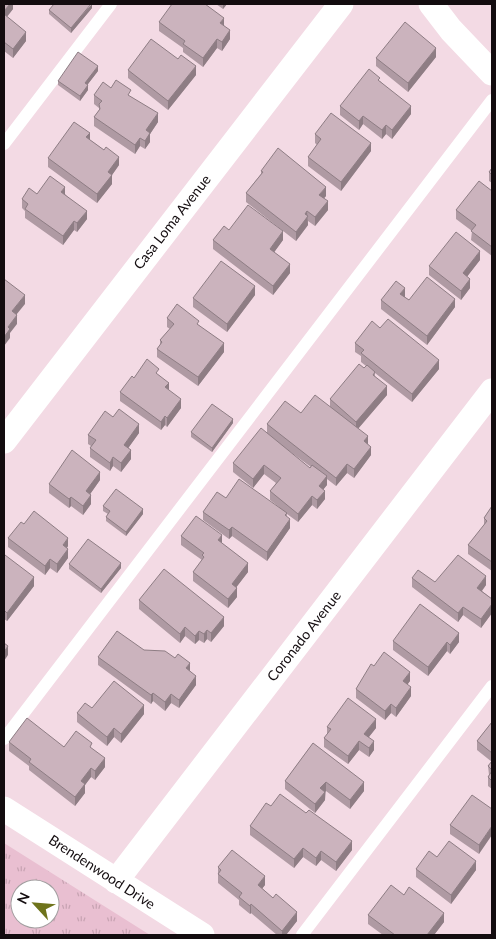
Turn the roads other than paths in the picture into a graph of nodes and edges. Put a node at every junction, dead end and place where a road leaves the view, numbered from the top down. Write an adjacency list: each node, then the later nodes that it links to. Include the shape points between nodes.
1 (112, 4): 6 (lane)
2 (341, 4): 8 (street, Casa Loma Avenue)
3 (431, 4): 4 (street)
4 (492, 73)
5 (492, 100): 10 (lane)
6 (4, 144)
7 (492, 391): 12 (street, Coronado Avenue)
8 (4, 441)
9 (492, 686): 14 (lane)
10 (4, 739)
11 (4, 809): 12 (street, Brendenwood Drive)
12 (116, 881): 13 (street, Brendenwood Drive)
13 (202, 935)
14 (302, 935)

